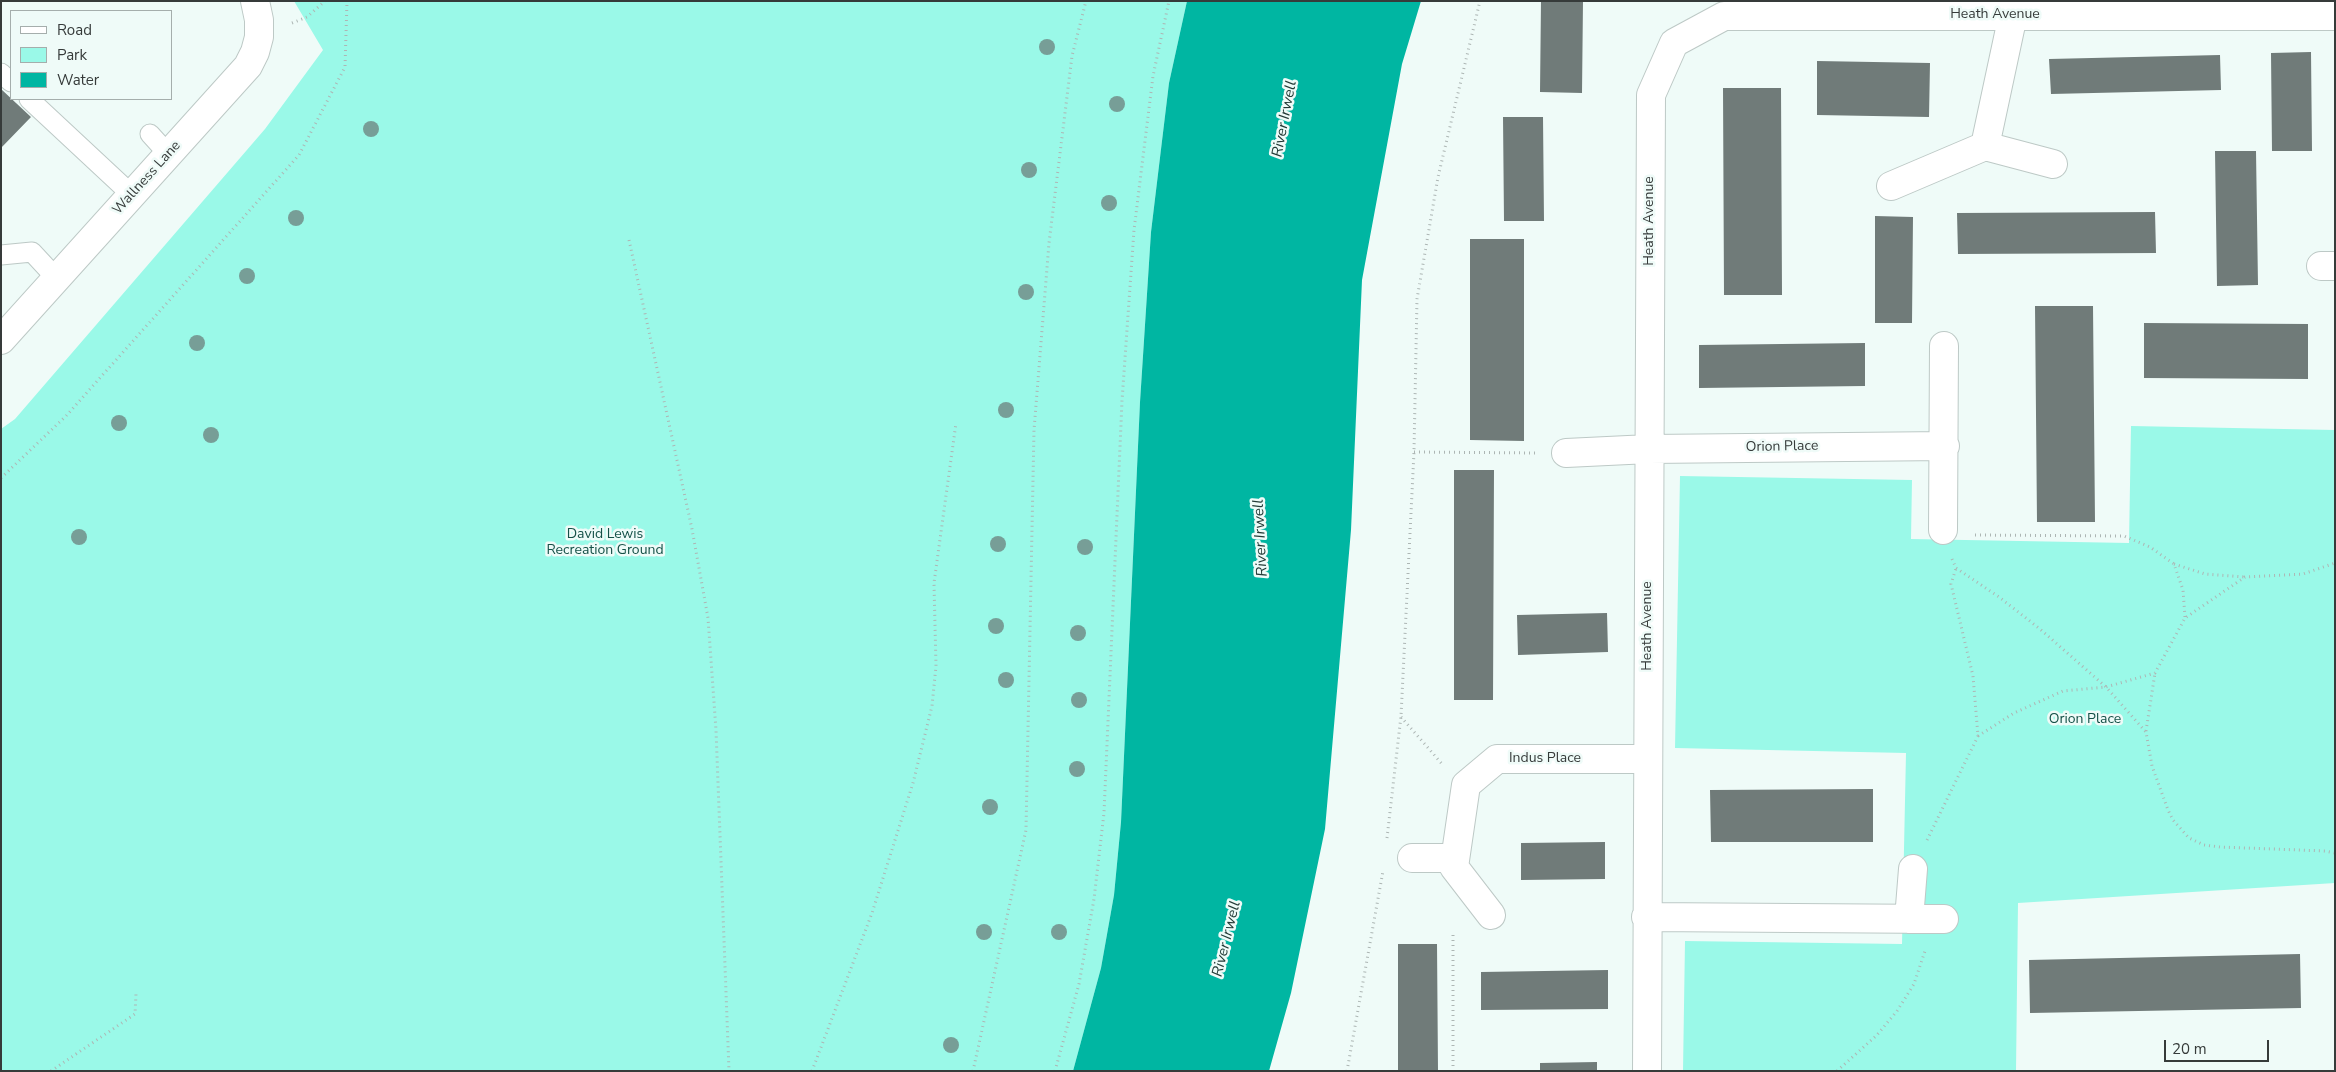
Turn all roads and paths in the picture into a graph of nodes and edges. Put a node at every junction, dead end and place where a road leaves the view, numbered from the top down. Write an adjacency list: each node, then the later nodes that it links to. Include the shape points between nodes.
1 (255, 1): 13 (street, Wallness Lane, via 260,20 259,37 248,66)
2 (346, 1): 27 (path, via 345,67 299,155 66,416)
3 (1086, 1): 55 (path, via 1072,56 1049,243 1034,430 1026,830)
4 (1169, 1): 56 (path, via 1153,76 1134,230 1122,401 1103,823 1079,984)
5 (1480, 1): 25 (path, via 1438,177 1417,299)
6 (2159, 8): 8 (street, Heath Avenue); 9 (street, Heath Avenue)
7 (1724, 9): 8 (street, Heath Avenue); 24 (street, Heath Avenue, via 1674,43 1651,96)
8 (2013, 15): 12 (street)
9 (2335, 16)
10 (30, 100): 16 (lane)
11 (150, 134): 13 (lane)
12 (1986, 146): 14 (street); 15 (street)
13 (169, 155): 16 (street, Wallness Lane)
14 (2053, 164)
15 (1891, 186)
16 (132, 195): 19 (street, Wallness Lane)
17 (629, 240): 53 (path, via 692,529 708,618 716,730)
18 (1, 255): 19 (lane, via 32,252)
19 (57, 279): 20 (street, Wallness Lane)
20 (1, 340)
21 (1944, 346): 23 (street)
22 (956, 423): 54 (path, via 934,583 936,666 932,706 913,783 872,913)
23 (1945, 446): 24 (street, Orion Place); 28 (street)
24 (1649, 449): 26 (street, Orion Place); 39 (street, Heath Avenue)
25 (1414, 452): 26 (path); 36 (path)
26 (1566, 453)
27 (1, 478)
28 (1943, 533): 29 (path, via 2124,536 2150,547); 31 (path)
29 (2174, 564): 32 (path, via 2205,574); 33 (path, via 2183,590)
30 (2335, 564): 32 (path, via 2303,574)
31 (1956, 568): 35 (path, via 2000,597); 38 (path, via 1951,584 1973,676)
32 (2245, 577): 33 (path)
33 (2185, 618): 34 (path)
34 (2155, 673): 35 (path); 37 (path)
35 (2106, 687): 37 (path); 38 (path, via 2063,691 2014,712)
36 (1401, 716): 40 (path, via 1450,773); 41 (path)
37 (2146, 732): 42 (path, via 2152,766 2168,810 2188,838 2220,847)
38 (1978, 736): 46 (path)
39 (1648, 759): 40 (street, Indus Place, via 1497,759); 48 (street, Heath Avenue)
40 (1466, 785): 44 (street)
41 (1386, 844)
42 (2335, 853)
43 (1412, 858): 44 (street)
44 (1455, 858): 47 (street, via 1454,867)
45 (1384, 864): 57 (path)
46 (1913, 869): 49 (street)
47 (1491, 915)
48 (1646, 917): 49 (street); 59 (street, Heath Avenue)
49 (1928, 919): 60 (path, via 1925,955 1914,984 1877,1035)
50 (1453, 934): 58 (path)
51 (136, 994): 52 (path, via 135,1014)
52 (51, 1071)
53 (729, 1071)
54 (812, 1071)
55 (973, 1071)
56 (1055, 1071)
57 (1347, 1071)
58 (1453, 1071)
59 (1647, 1071)
60 (1837, 1071)

